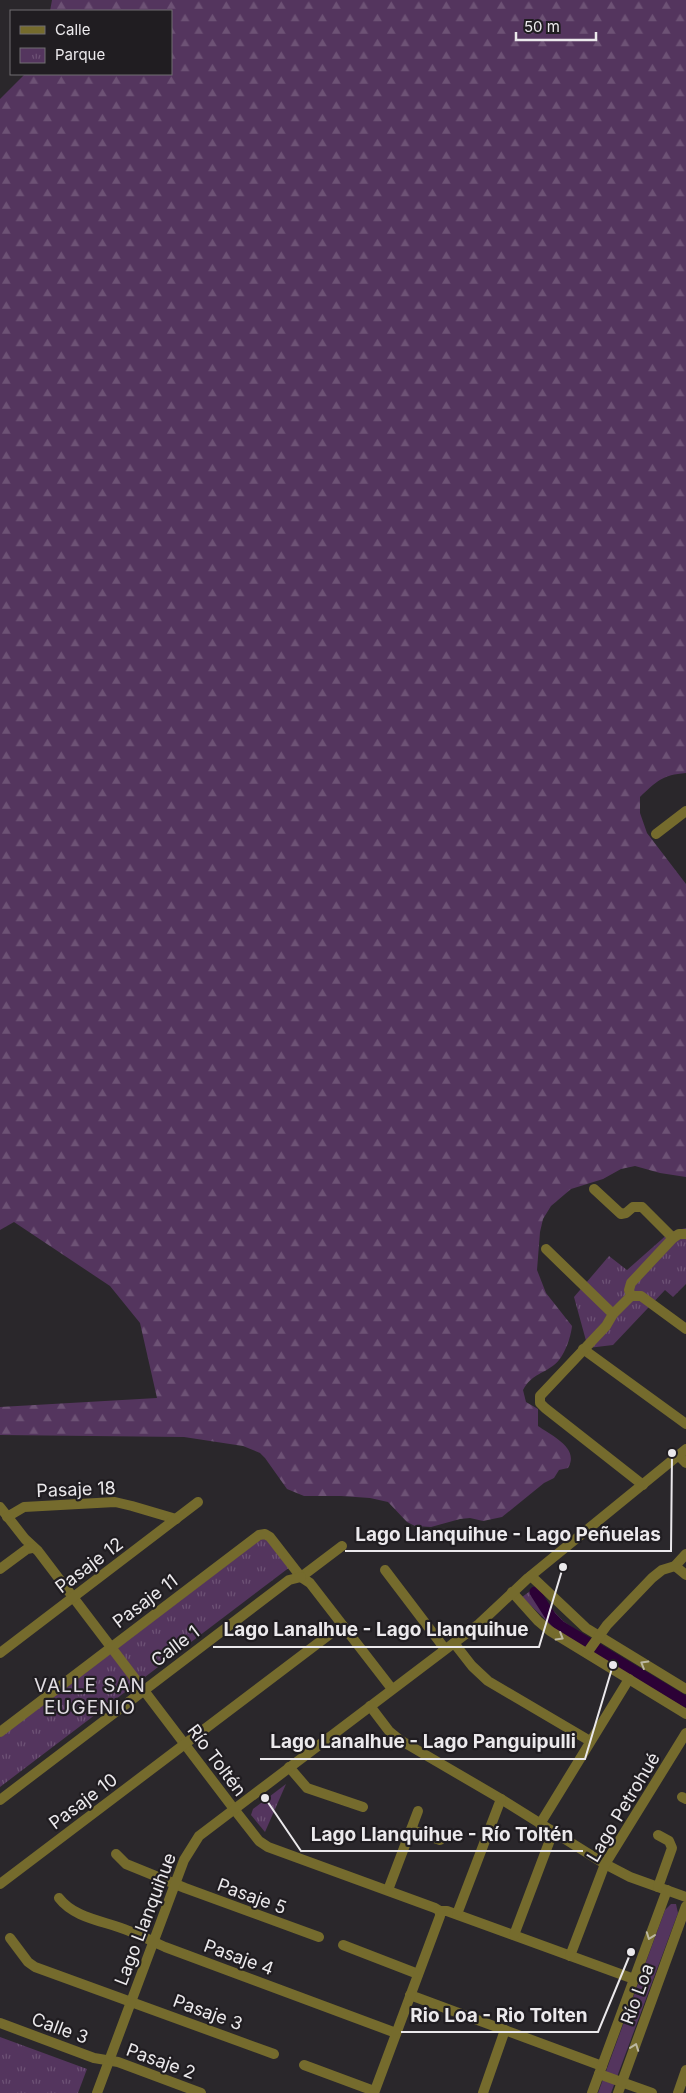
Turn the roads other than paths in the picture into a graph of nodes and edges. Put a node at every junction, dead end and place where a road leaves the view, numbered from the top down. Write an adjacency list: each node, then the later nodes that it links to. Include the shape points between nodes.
1 (686, 811): 2 (street)
2 (656, 834)
3 (594, 1189): 5 (street, via 621,1214 633,1207 642,1207)
4 (686, 1234): 5 (street)
5 (673, 1238): 7 (street, via 630,1284)
6 (546, 1250): 8 (street)
7 (630, 1296): 8 (street); 9 (street, via 641,1296)
8 (614, 1314): 10 (street)
9 (686, 1329)
10 (583, 1349): 11 (street); 14 (street, via 543,1390 540,1403)
11 (686, 1424)
12 (682, 1452): 13 (street); 14 (street, Lago Llanquihue)
13 (686, 1463)
14 (643, 1485): 26 (street, Lago Llanquihue)
15 (198, 1502): 18 (street, Pasaje 12)
16 (0, 1507): 17 (street, Río Toltén)
17 (7, 1517): 18 (street, Pasaje 18, via 24,1507 115,1502); 20 (street, Río Toltén)
18 (176, 1519): 29 (street, Pasaje 12)
19 (342, 1546): 27 (street, Calle 1)
20 (32, 1548): 23 (street); 29 (street, Río Toltén, via 38,1551)
21 (686, 1554): 22 (street)
22 (675, 1566): 25 (street); 31 (street, via 652,1578)
23 (0, 1569)
24 (385, 1570): 34 (street)
25 (686, 1575)
26 (532, 1576): 28 (street, Lago Llanquihue); 31 (street)
27 (301, 1577): 30 (street, Pasaje 11, via 310,1583); 33 (street, Pasaje 11, via 270,1537 259,1535); 40 (street, Calle 1, via 289,1580)
28 (512, 1592): 32 (street, Lago Llanquihue); 36 (street, one-way to 36, via 543,1626)
29 (73, 1597): 33 (street, Río Toltén); 35 (street, Pasaje 12)
30 (342, 1625): 38 (street, Pasaje 11); 46 (street, Pasaje 10)
31 (598, 1636): 36 (street); 39 (street, one-way to 31)
32 (454, 1643): 34 (street, Lago Llanquihue); 45 (street, via 488,1681)
33 (111, 1647): 40 (street, Río Toltén); 43 (street, Pasaje 11)
34 (445, 1649): 38 (street, Lago Llanquihue)
35 (0, 1653)
36 (587, 1653): 37 (street)
37 (629, 1678): 42 (street); 45 (street)
38 (392, 1689): 41 (street, Lago Llanquihue)
39 (686, 1689)
40 (144, 1690): 46 (street, Río Toltén); 49 (street, Calle 1)
41 (370, 1706): 47 (street, Lago Llanquihue); 48 (street, via 396,1738)
42 (686, 1714)
43 (0, 1732)
44 (686, 1732): 59 (street, Lago Petrohué)
45 (590, 1741): 53 (street)
46 (185, 1744): 51 (street, Río Toltén); 61 (street, Pasaje 10)
47 (290, 1767): 50 (street, via 307,1788); 51 (street, Lago Llanquihue)
48 (501, 1799): 53 (street); 68 (street)
49 (0, 1800)
50 (363, 1807)
51 (234, 1809): 60 (street, Lago Llanquihue, via 193,1844); 63 (street, Río Toltén, via 268,1847)
52 (418, 1811): 54 (street)
53 (540, 1824): 55 (street)
54 (412, 1830): 57 (street); 63 (street)
55 (552, 1832): 59 (street); 69 (street)
56 (658, 1835): 62 (street, Río Loa, via 669,1841 672,1848)
57 (440, 1840)
58 (116, 1854): 60 (street, Pasaje 5, via 126,1864)
59 (605, 1864): 62 (street); 74 (street, Lago Petrohué)
60 (175, 1883): 70 (street, Pasaje 5); 72 (street, Lago Llanquihue)
61 (0, 1884)
62 (662, 1889): 64 (street); 76 (street, Río Loa, one-way to 76)
63 (388, 1890): 67 (street, Río Toltén)
64 (686, 1897)
65 (59, 1898): 72 (street, Pasaje 4, via 78,1913 129,1930)
66 (686, 1906): 87 (street, Río Loa, one-way to 66)
67 (440, 1911): 68 (street, Río Toltén); 75 (street)
68 (456, 1914): 69 (street, Río Toltén)
69 (514, 1935): 74 (street, Río Toltén)
70 (319, 1937)
71 (10, 1938): 78 (street, Pasaje 3, via 35,1967)
72 (153, 1942): 78 (street, Lago Llanquihue); 81 (street, Pasaje 4)
73 (343, 1945): 75 (street)
74 (570, 1956): 76 (street, Río Toltén)
75 (418, 1974): 77 (street)
76 (634, 1979): 85 (street, Río Loa)
77 (410, 1995): 80 (street); 81 (street)
78 (131, 2001): 82 (street, Pasaje 3); 83 (street, Lago Llanquihue)
79 (0, 2023): 83 (street, Calle 3, via 94,2058)
80 (505, 2030): 85 (street); 91 (street)
81 (396, 2033): 88 (street)
82 (274, 2054)
83 (109, 2060): 89 (street, Lago Llanquihue); 90 (street, Pasaje 2)
84 (304, 2065): 88 (street)
85 (601, 2070): 87 (street); 92 (street, Río Loa)
86 (686, 2070): 95 (street)
87 (622, 2082): 93 (street, Río Loa); 94 (street)
88 (374, 2092)
89 (97, 2093)
90 (201, 2093)
91 (483, 2093)
92 (592, 2093)
93 (618, 2093)
94 (652, 2093)
95 (678, 2093)

